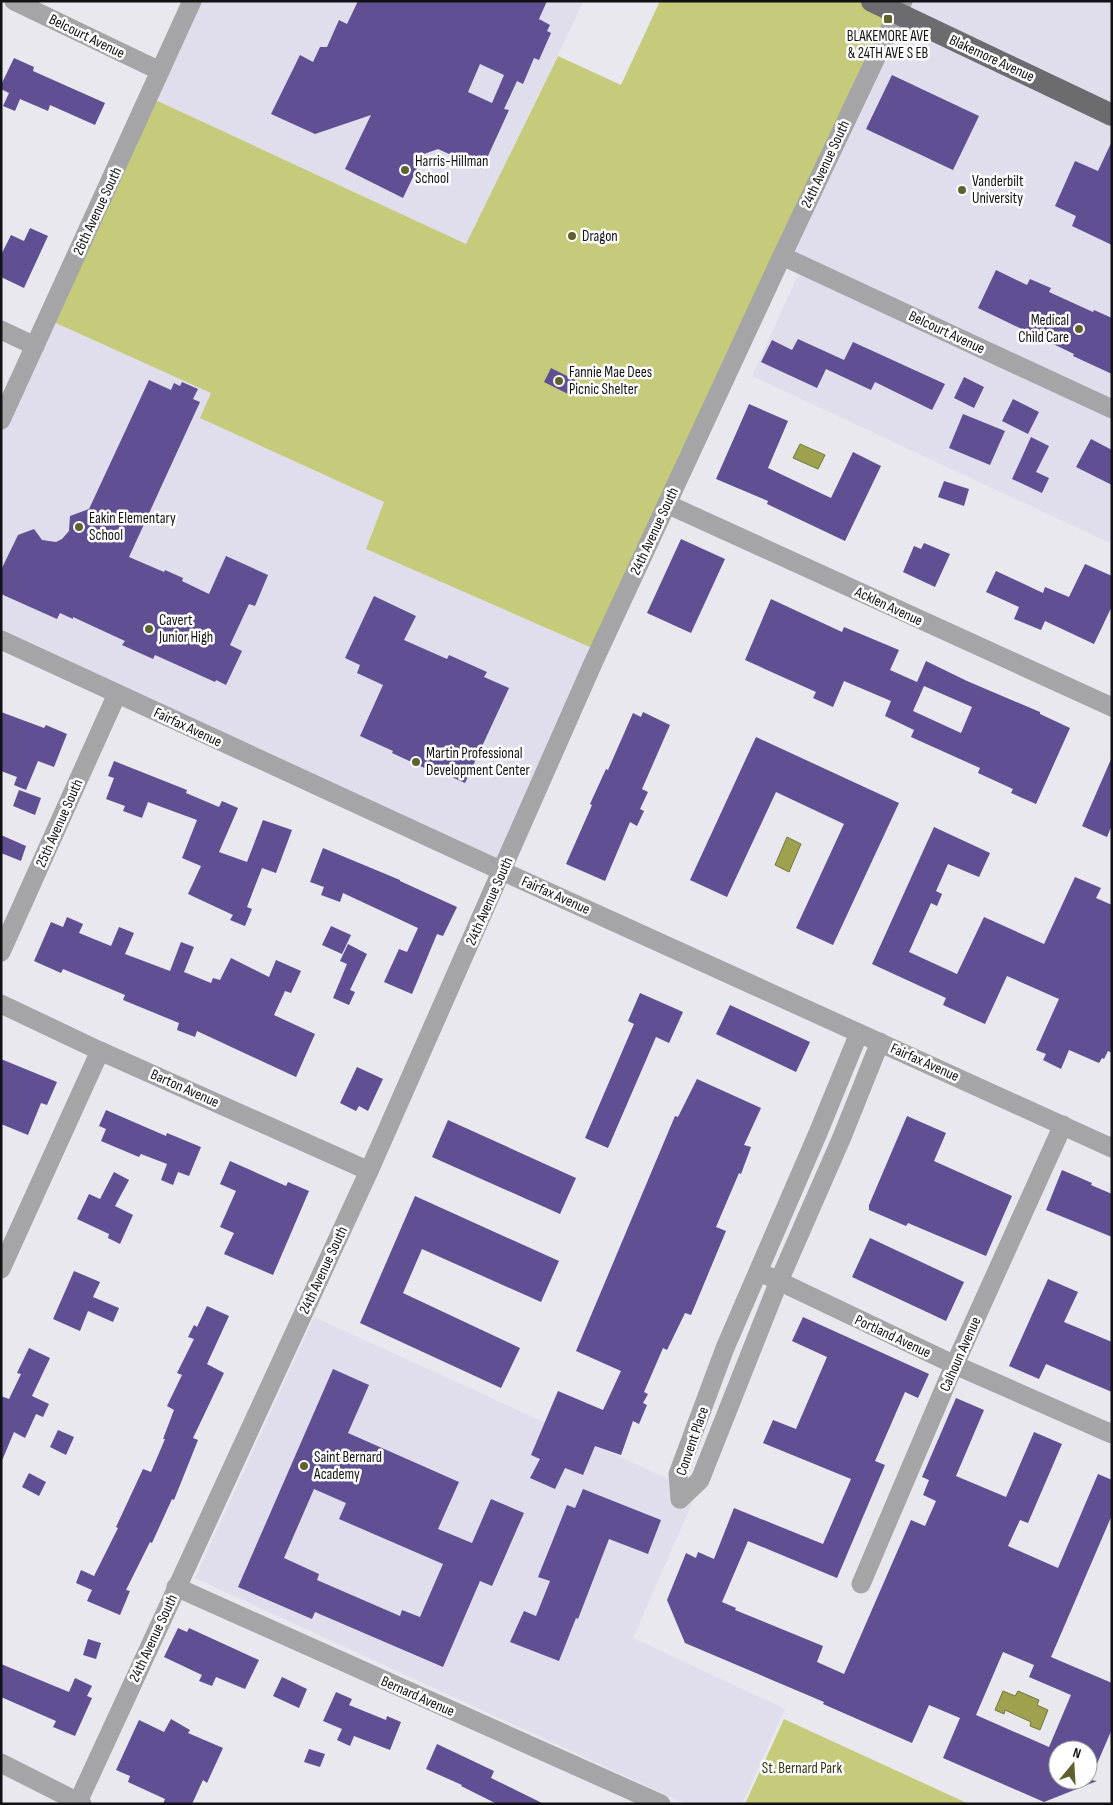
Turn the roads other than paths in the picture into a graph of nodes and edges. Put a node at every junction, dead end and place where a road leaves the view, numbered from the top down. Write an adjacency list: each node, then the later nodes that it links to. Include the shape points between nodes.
1 (14, 1): 5 (street, Belcourt Avenue)
2 (192, 1): 5 (street, 26th Avenue South)
3 (872, 1): 4 (main road, Blakemore Avenue)
4 (900, 7): 6 (main road, Blakemore Avenue); 7 (street, 24th Avenue South)
5 (160, 71): 9 (street, 26th Avenue South)
6 (1112, 114)
7 (782, 256): 10 (street, Belcourt Avenue); 12 (street, 24th Avenue South)
8 (1, 330): 9 (street)
9 (35, 346): 11 (street, 26th Avenue South)
10 (1112, 409)
11 (1, 420)
12 (667, 504): 15 (street, Acklen Avenue); 16 (street, 24th Avenue South)
13 (1, 640): 14 (street, Fairfax Avenue)
14 (117, 694): 16 (street, Fairfax Avenue); 17 (street, 25th Avenue South)
15 (1112, 707)
16 (502, 871): 19 (street, Fairfax Avenue); 24 (street, 24th Avenue South)
17 (1, 952)
18 (1, 1004): 21 (street, Barton Avenue)
19 (859, 1033): 20 (street, Fairfax Avenue); 26 (street, Convent Place)
20 (880, 1042): 22 (street, Fairfax Avenue); 27 (street, Convent Place)
21 (100, 1051): 24 (street, Barton Avenue); 25 (street)
22 (1064, 1125): 23 (street, Fairfax Avenue); 28 (street, Calhoun Avenue)
23 (1112, 1148)
24 (369, 1171): 31 (street, 24th Avenue South)
25 (1, 1269)
26 (758, 1271): 27 (street, Portland Avenue); 27 (street, Convent Place, via 678,1474 680,1499 700,1480)
27 (779, 1281): 28 (street, Portland Avenue)
28 (955, 1365): 29 (street, Portland Avenue); 30 (street, Calhoun Avenue)
29 (1112, 1434)
30 (861, 1584)
31 (176, 1587): 33 (street, 24th Avenue South); 34 (street, Bernard Avenue)
32 (1, 1763): 33 (street)
33 (80, 1803)
34 (660, 1804)

